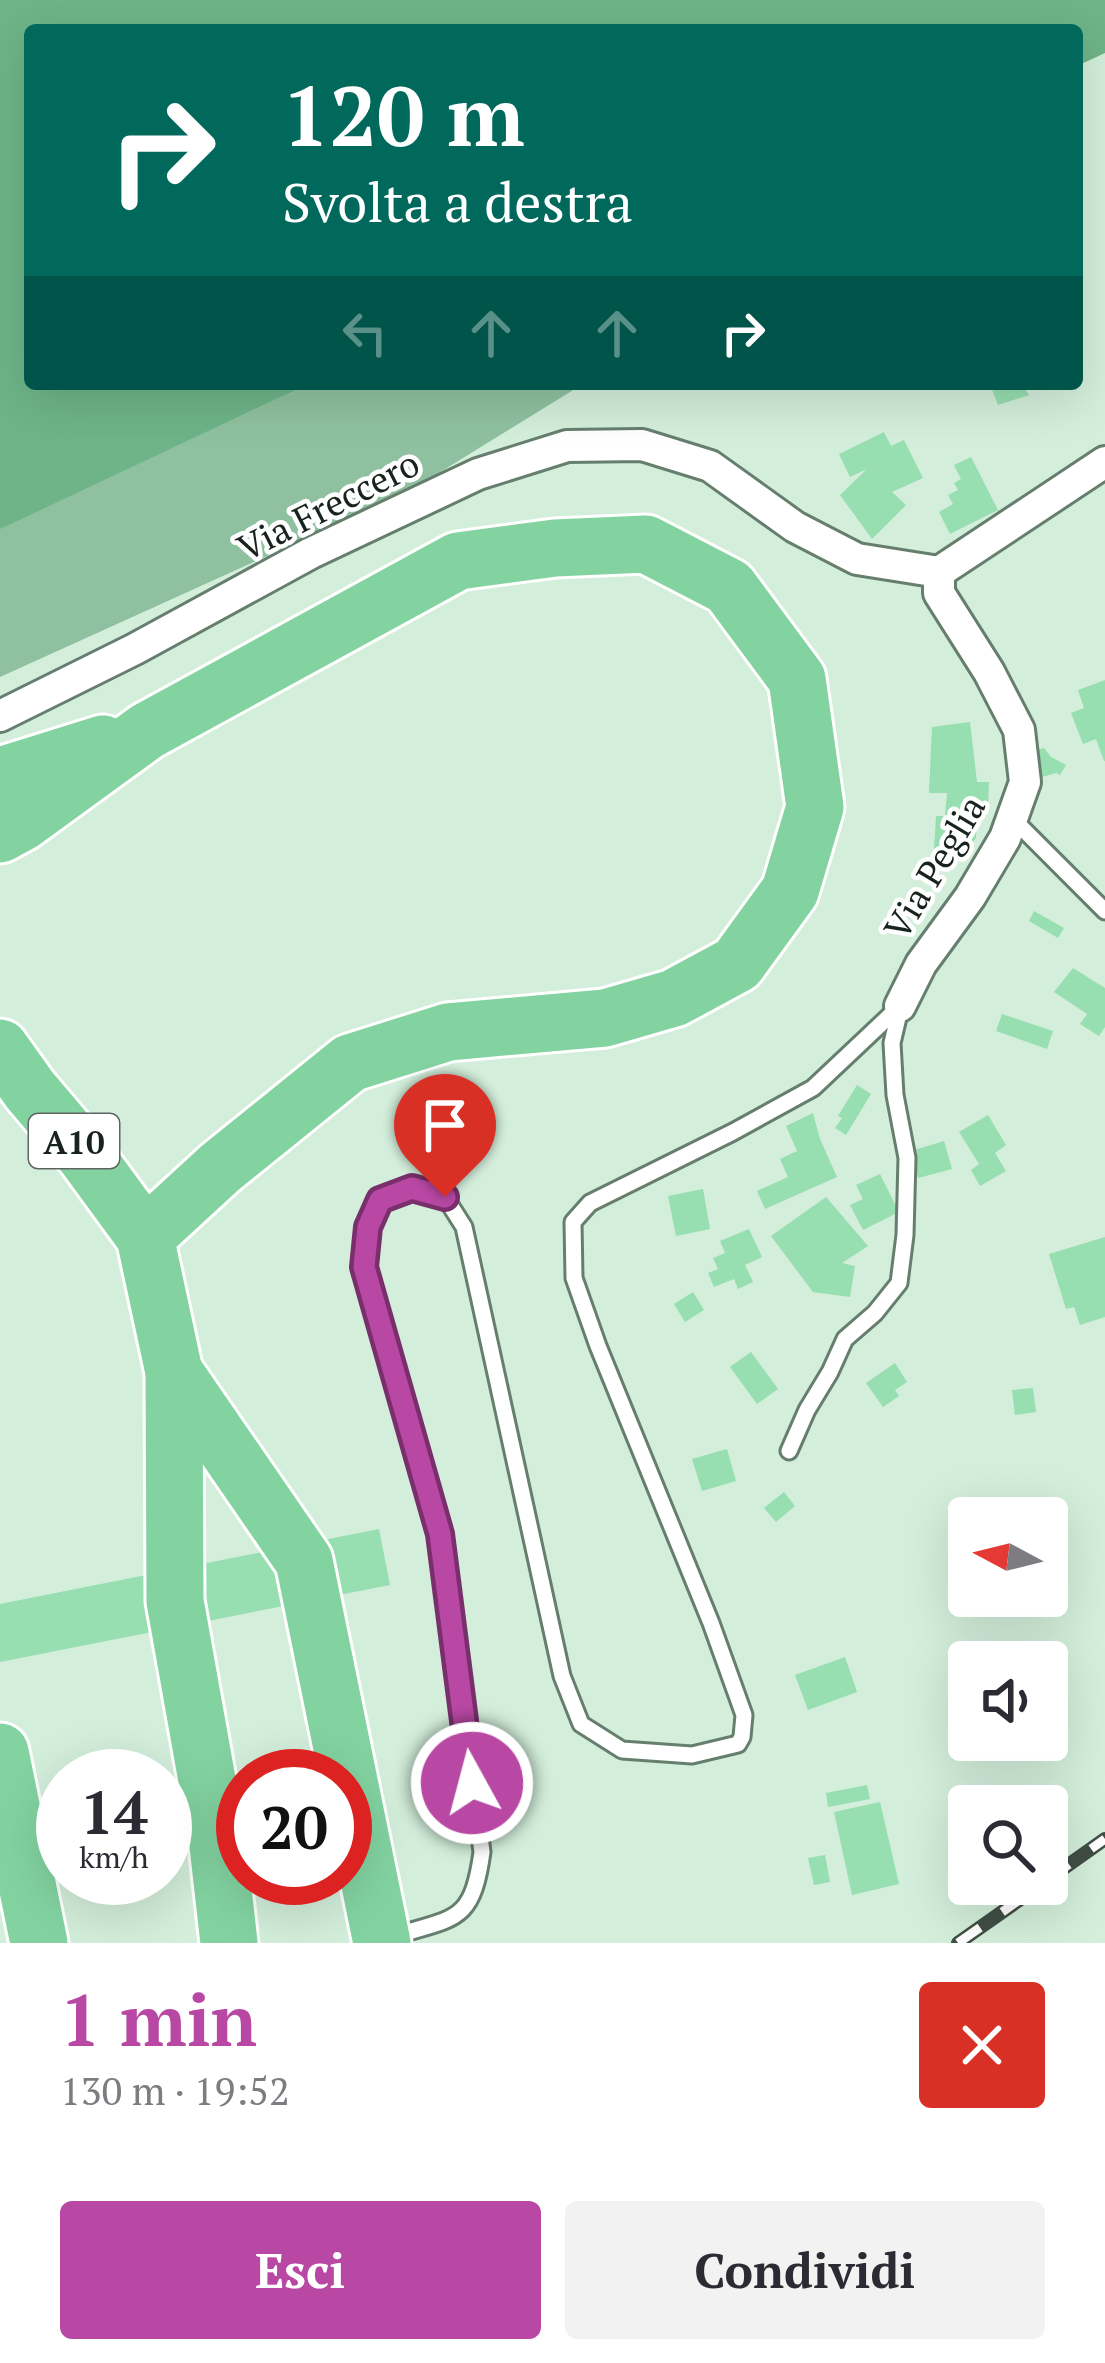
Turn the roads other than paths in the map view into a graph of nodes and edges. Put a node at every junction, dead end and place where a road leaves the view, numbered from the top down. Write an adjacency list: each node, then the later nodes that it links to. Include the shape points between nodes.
1 (1105, 462): 2 (street)
2 (939, 572): 3 (street, Via Freccero, via 857,559 795,527 710,466 642,445 567,446 478,474 311,553); 6 (street, Via Peglia, via 938,593 1019,730 1025,782)
3 (0, 716)
4 (147, 730): 5 (highway); 7 (highway); 11 (highway, via 458,560 646,544 729,587 797,679 815,807 790,891 737,964 674,998 605,1018 448,1032 350,1063)
5 (0, 776)
6 (1012, 819): 8 (lane); 9 (street, Via Peglia)
7 (0, 834)
8 (1105, 911)
9 (901, 1006): 13 (lane, via 892,1043 908,1158 899,1283 845,1340); 15 (lane, via 813,1088 590,1203 573,1222 574,1278 744,1715 738,1744 692,1756 622,1750 580,1724 562,1676 464,1227 445,1197 412,1188 380,1200 364,1267 440,1534 482,1852 470,1904)
10 (0, 1048): 11 (highway, A10)
11 (145, 1237): 12 (highway, A10)
12 (174, 1372): 15 (highway, via 304,1562); 17 (highway, A10, via 175,1601)
13 (789, 1451)
14 (0, 1752): 16 (highway)
15 (382, 1941)
16 (39, 1943)
17 (229, 1943)

